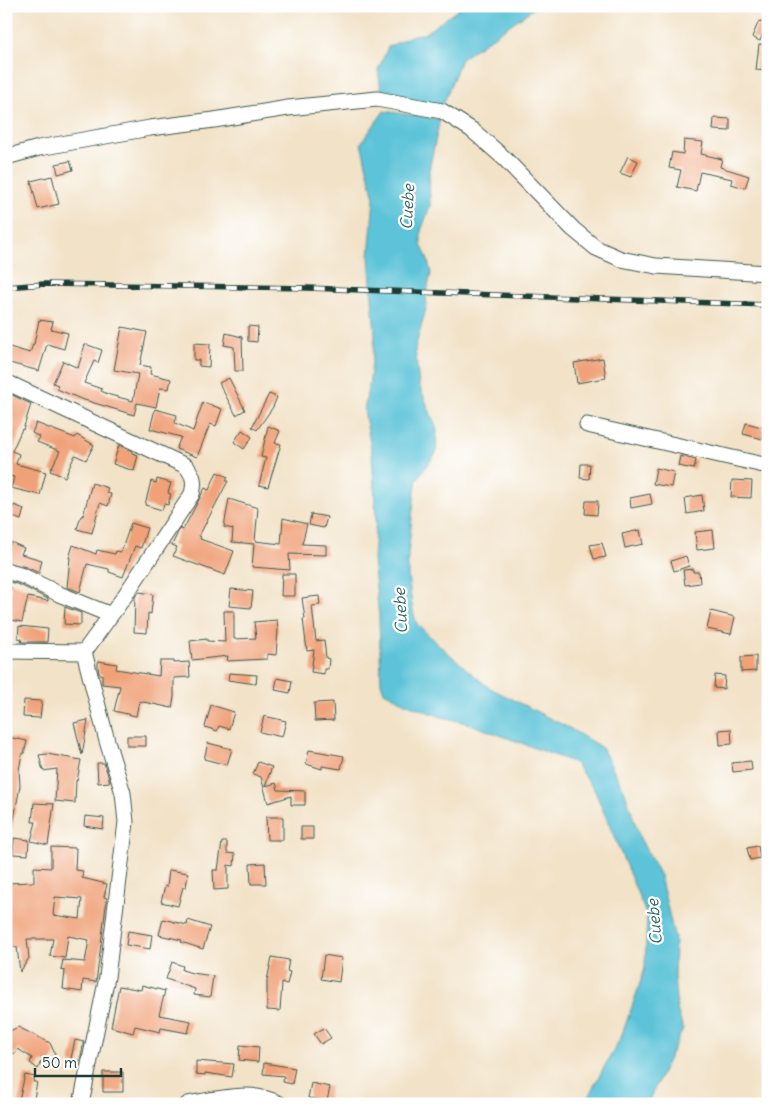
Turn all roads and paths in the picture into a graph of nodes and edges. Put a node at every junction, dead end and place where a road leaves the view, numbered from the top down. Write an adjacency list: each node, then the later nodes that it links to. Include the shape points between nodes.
1 (6, 157): 2 (street, via 150,128 377,99 442,111 472,130 596,248 621,259 656,266)
2 (768, 273)
3 (6, 382): 7 (street, via 186,466 193,474 192,494)
4 (587, 425): 5 (street)
5 (768, 466)
6 (6, 571): 7 (street)
7 (111, 615): 9 (street)
8 (6, 651): 9 (street)
9 (84, 652): 10 (street, via 123,793 126,822 107,977)
10 (81, 1104)
11 (188, 1104): 12 (street, via 253,1096)
12 (280, 1104)

